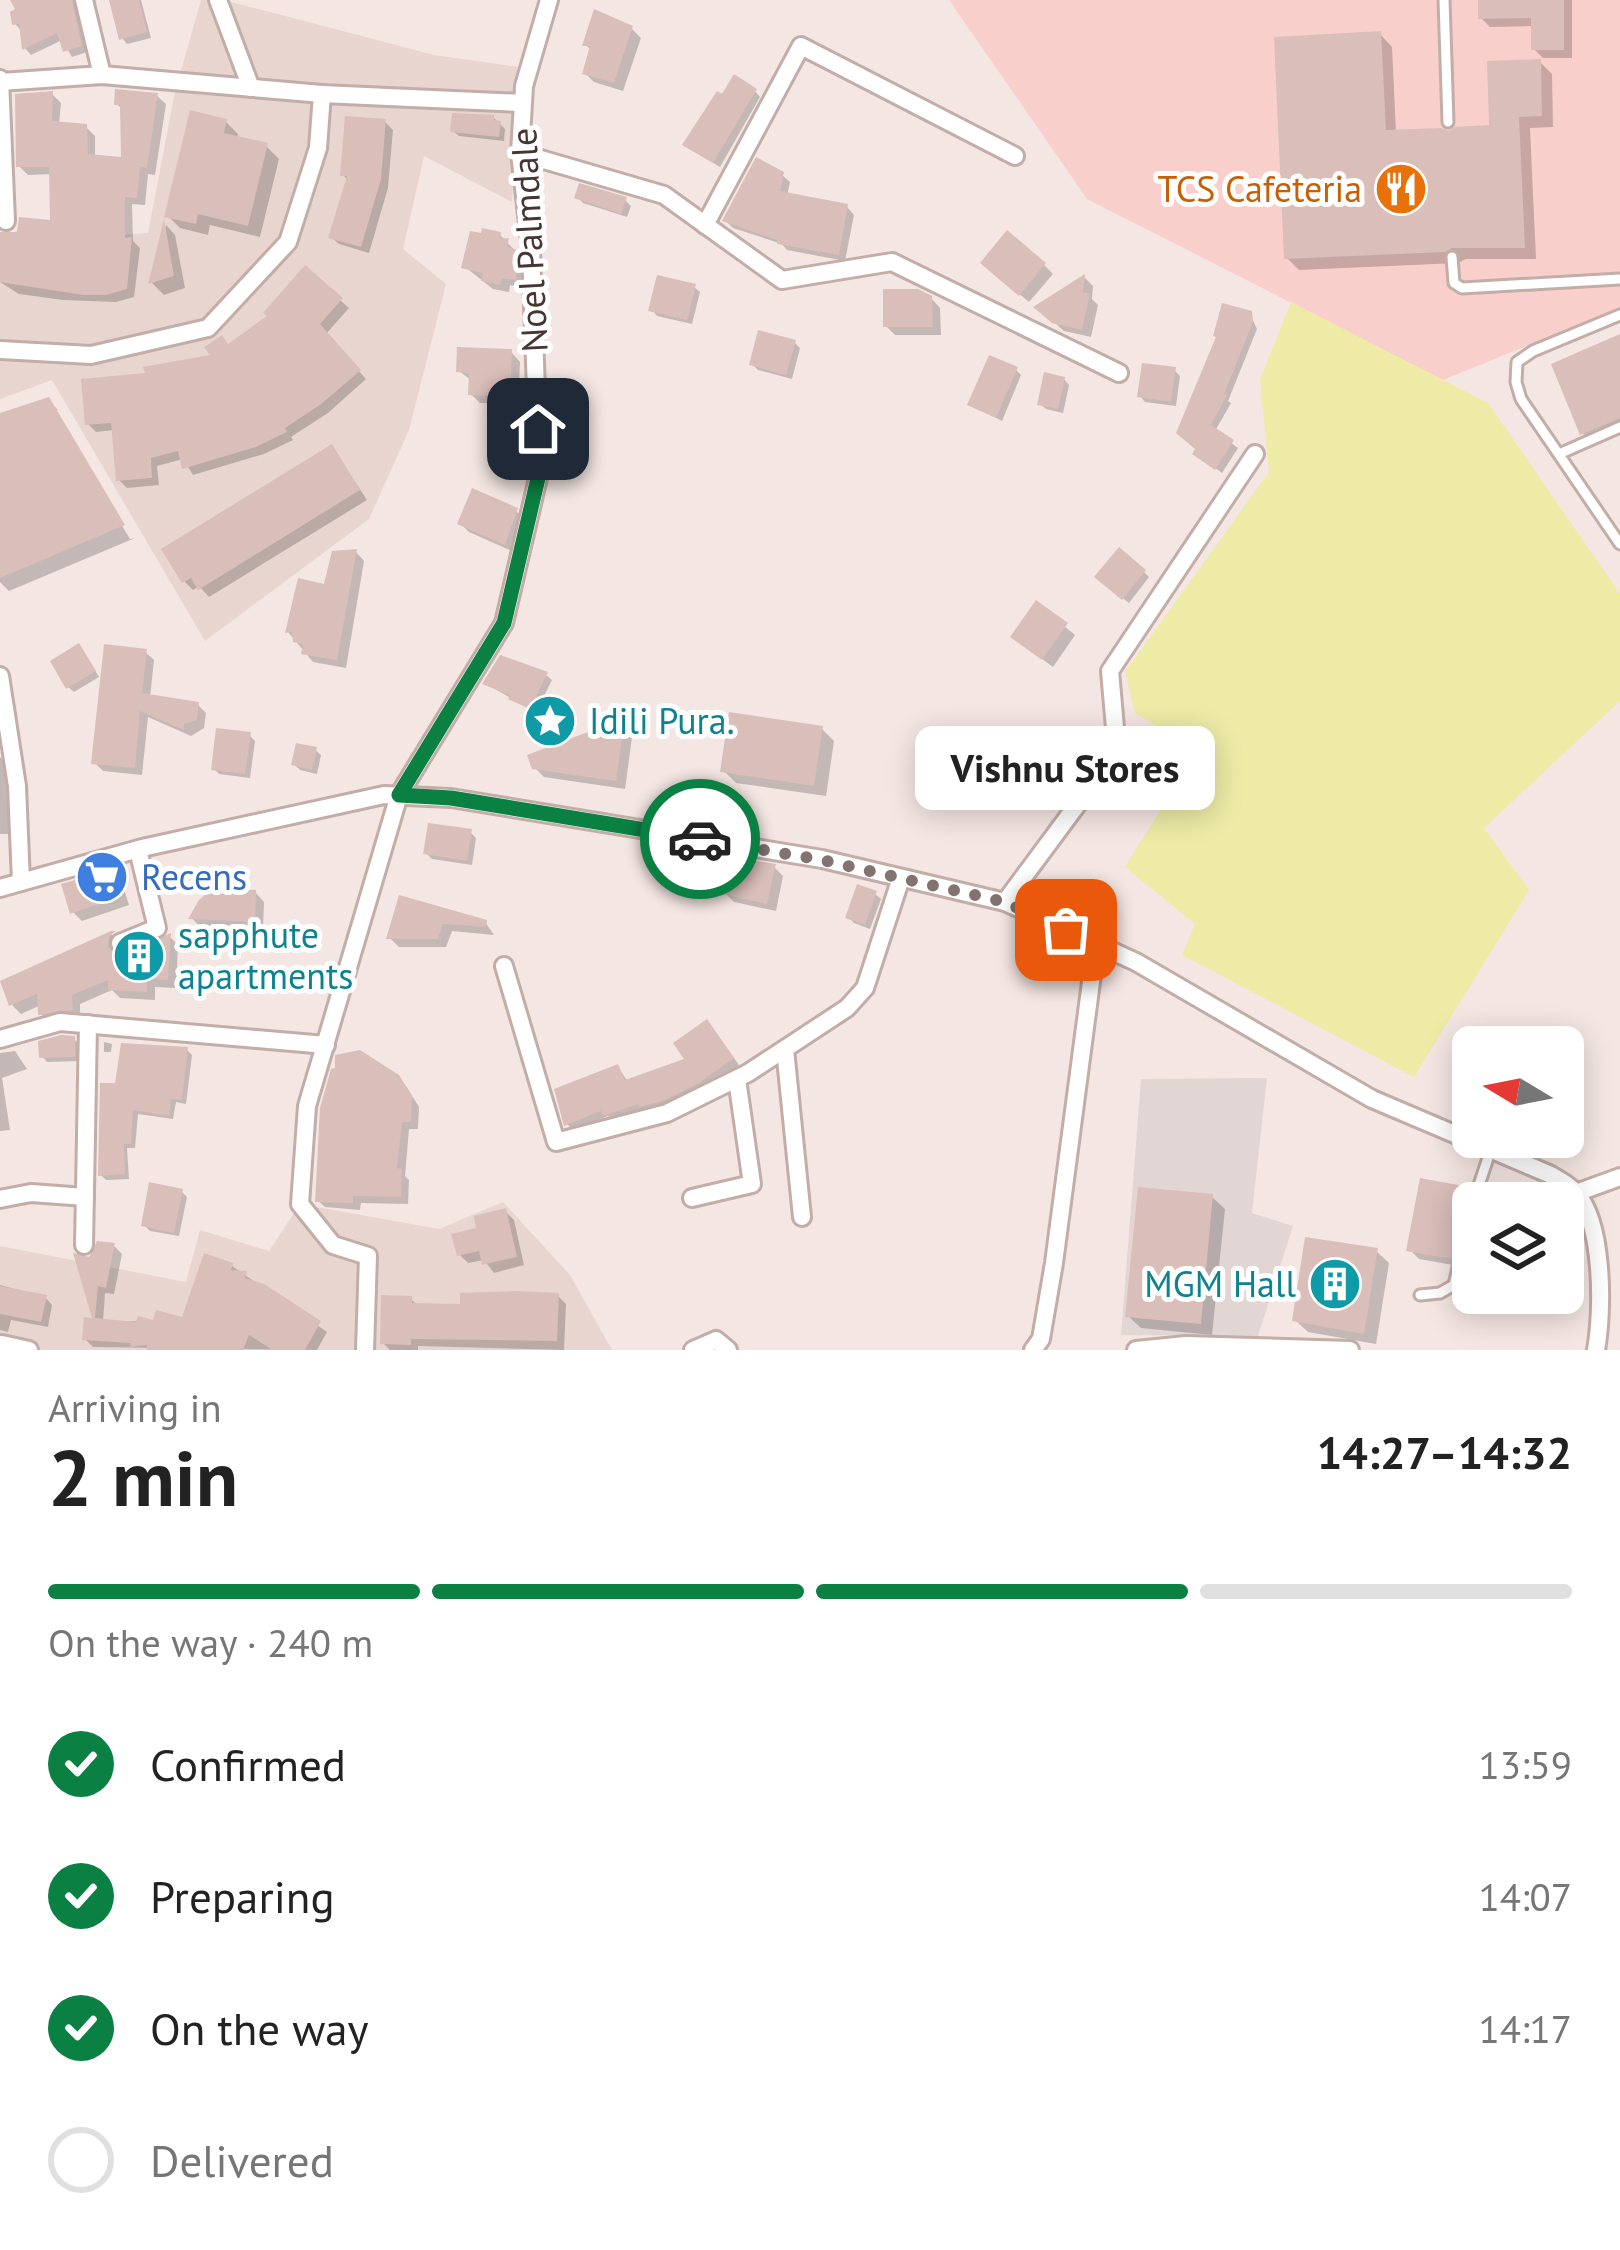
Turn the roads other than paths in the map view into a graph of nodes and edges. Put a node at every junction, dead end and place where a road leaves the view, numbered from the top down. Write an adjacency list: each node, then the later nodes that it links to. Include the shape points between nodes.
1 (84, 0): 5 (street)
2 (218, 0): 7 (street)
3 (549, 0): 9 (street, Noel Palmdale)
4 (1444, 0): 10 (lane)
5 (102, 75): 6 (street); 7 (street)
6 (0, 81): 13 (street)
7 (250, 88): 8 (street)
8 (322, 94): 9 (street); 18 (street, via 318,148 288,242 208,328 92,355)
9 (523, 103): 11 (street, Noel Palmdale)
10 (1448, 122)
11 (520, 153): 14 (street, via 664,195); 25 (street, Noel Palmdale, via 539,474 504,623)
12 (1015, 156): 14 (street, via 802,46)
13 (5, 221)
14 (705, 225): 19 (street, via 782,280 892,262)
15 (1452, 257): 16 (lane, via 1454,283 1462,288)
16 (1620, 279)
17 (1620, 316): 22 (lane, via 1517,362 1521,399)
18 (0, 350)
19 (1119, 374)
20 (1620, 428): 22 (lane)
21 (1255, 454): 30 (street, via 1110,671 1118,751)
22 (1558, 454): 23 (lane)
23 (1620, 544)
24 (0, 676): 28 (street)
25 (399, 795): 26 (street); 27 (street); 36 (street, Noel Palmdale)
26 (138, 850): 28 (street); 31 (street, via 157,928)
27 (901, 878): 30 (street); 37 (street, via 865,988)
28 (21, 882): 29 (street)
29 (0, 888)
30 (1005, 902): 32 (street)
31 (120, 943)
32 (1096, 944): 39 (street, via 1372,1099); 57 (street, via 1052,1279)
33 (505, 966): 38 (street, via 556,1142 667,1113)
34 (88, 1024): 35 (street, via 60,1022); 36 (street); 45 (street)
35 (0, 1039)
36 (326, 1045): 54 (street, Noel Palmdale, via 307,1106 300,1204 333,1245 368,1256)
37 (785, 1049): 38 (street); 49 (street)
38 (737, 1079): 46 (street, via 752,1184)
39 (1452, 1133)
40 (1488, 1158): 51 (lane, via 1454,1285)
41 (1512, 1158): 43 (street)
42 (1620, 1177): 44 (street)
43 (1561, 1182)
44 (1584, 1190)
45 (85, 1197): 47 (street); 50 (street)
46 (692, 1198)
47 (0, 1199)
48 (1584, 1208): 60 (street, via 1603,1315)
49 (802, 1216)
50 (84, 1245)
51 (1420, 1295)
52 (1, 1344): 53 (street)
53 (28, 1350)
54 (365, 1350)
55 (693, 1350): 56 (street, via 716,1340)
56 (728, 1350)
57 (1033, 1350)
58 (1136, 1350): 59 (street)
59 (1350, 1350)
60 (1596, 1350)

